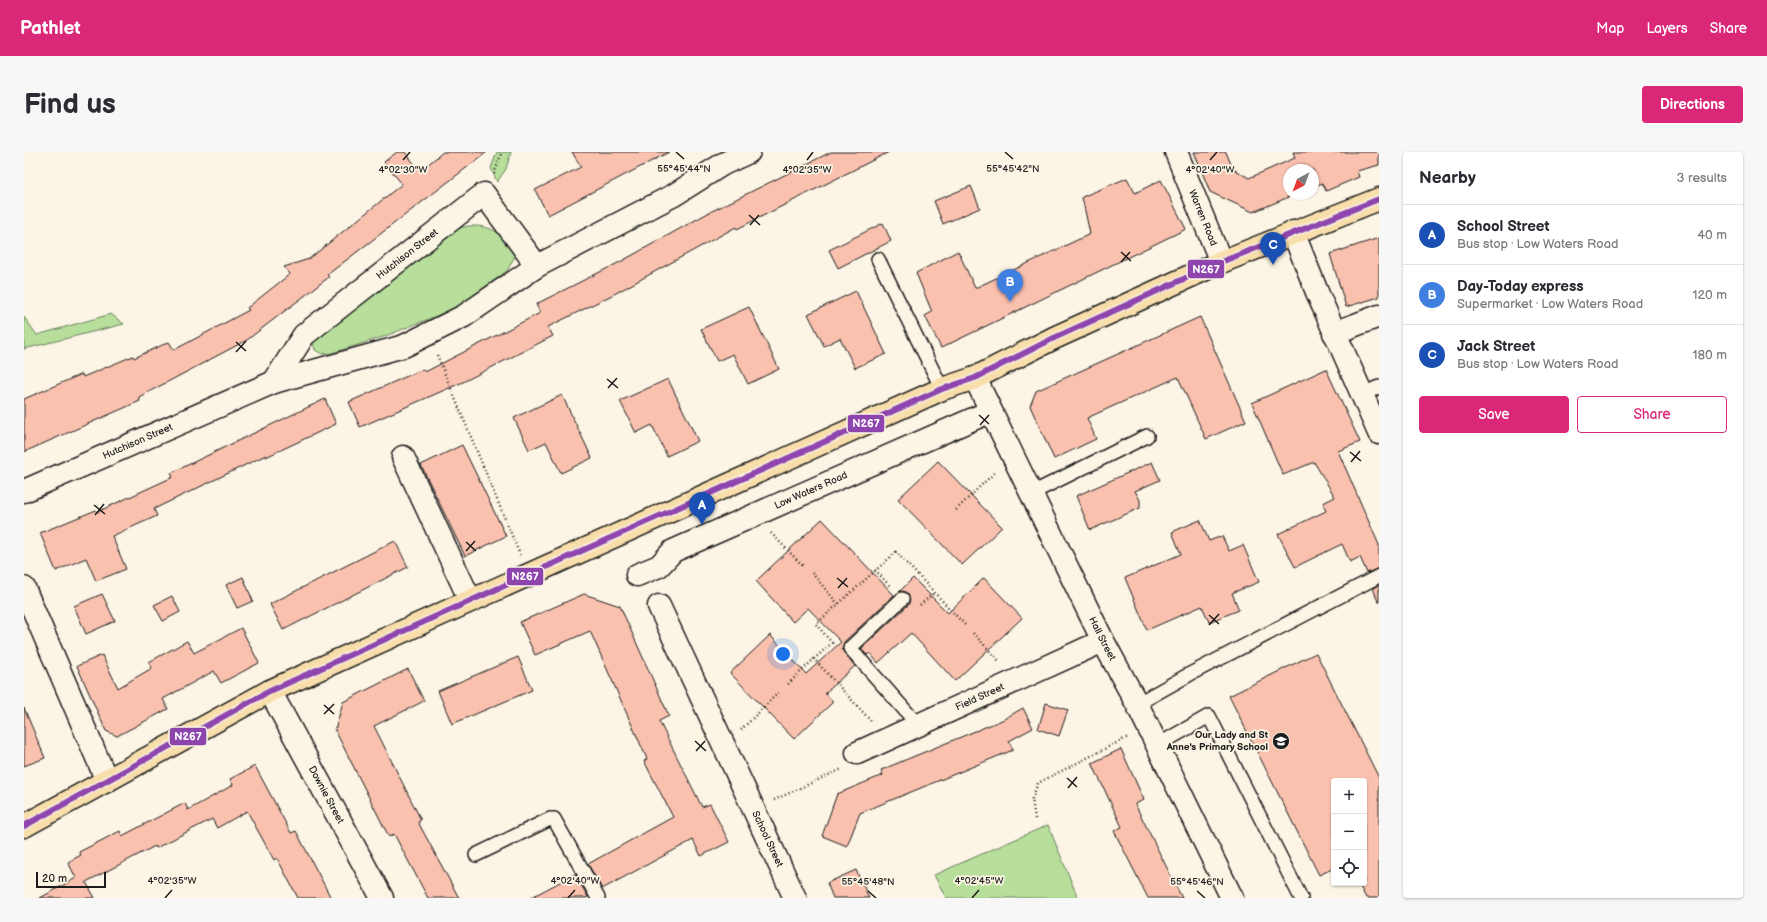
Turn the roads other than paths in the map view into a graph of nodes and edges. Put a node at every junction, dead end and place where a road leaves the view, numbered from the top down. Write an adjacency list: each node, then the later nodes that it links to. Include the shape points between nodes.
1 (749, 152): 3 (street, Hutchison Street)
2 (1176, 152): 7 (street, Warren Road)
3 (725, 158): 8 (street, Hutchison Street, via 674,195)
4 (1379, 199): 5 (main road)
5 (1293, 232): 7 (main road); 10 (street)
6 (878, 259): 13 (lane)
7 (1221, 262): 11 (main road, via 1054,338)
8 (537, 266): 12 (street, Hutchison Street, via 464,316 404,346); 12 (street, Hutchison Street, via 484,194 304,335)
9 (1379, 316): 10 (street)
10 (1334, 333): 14 (street)
11 (974, 378): 13 (main road); 15 (street, Hall Street)
12 (274, 382): 19 (street, Hutchison Street)
13 (942, 389): 25 (main road)
14 (1370, 390): 16 (street)
15 (990, 412): 20 (street, Hall Street); 21 (street, Low Waters Road, via 673,551 659,566)
16 (1379, 433)
17 (1147, 436): 20 (lane)
18 (403, 457): 25 (street)
19 (24, 491)
20 (1030, 494): 27 (street, Hall Street)
21 (637, 575)
22 (1379, 576): 29 (lane)
23 (24, 588): 33 (street)
24 (902, 599): 30 (lane, via 850,648)
25 (470, 600): 28 (main road)
26 (659, 606): 38 (street, School Street)
27 (1103, 641): 29 (street, Hall Street); 30 (street, Field Street)
28 (270, 691): 33 (main road); 36 (street, Downie Street)
29 (1137, 704): 31 (street, Hall Street)
30 (919, 726): 32 (street, Field Street)
31 (1152, 736): 39 (street, Hall Street); 40 (lane, via 1209,716)
32 (857, 753)
33 (107, 781): 34 (main road)
34 (24, 826)
35 (476, 855): 37 (lane, via 554,819)
36 (382, 898)
37 (598, 898)
38 (795, 898)
39 (1232, 898)
40 (1301, 898)

